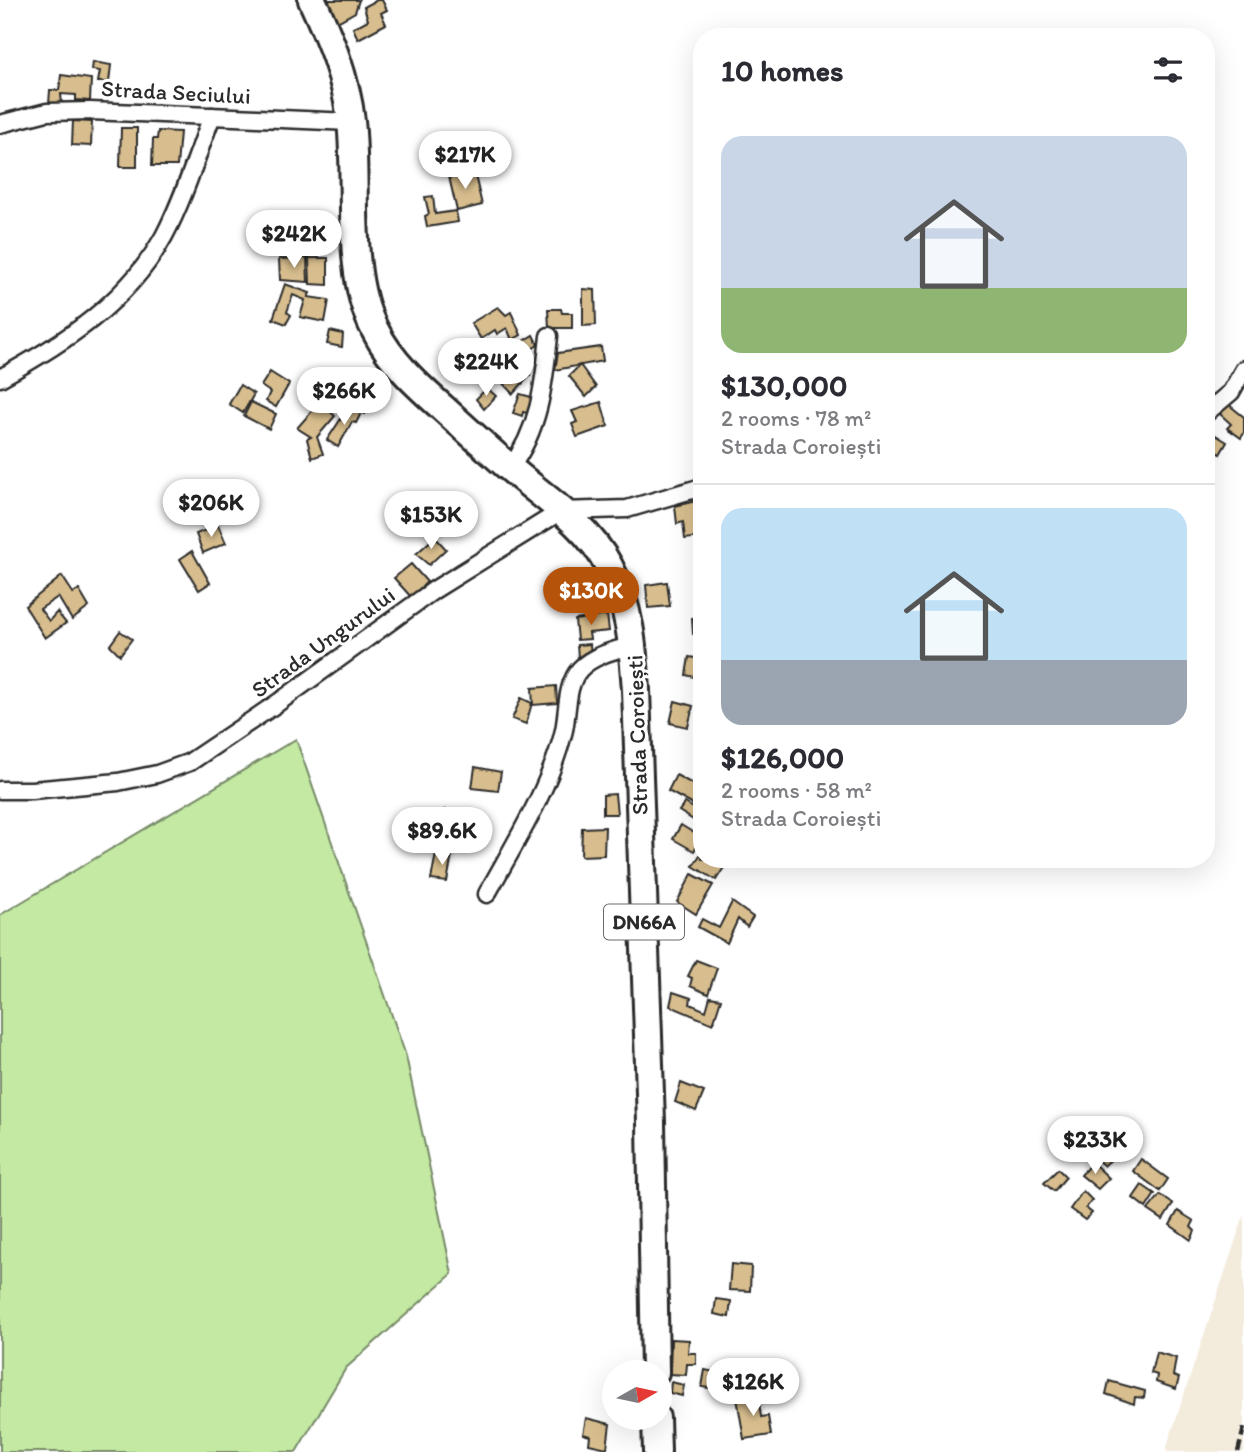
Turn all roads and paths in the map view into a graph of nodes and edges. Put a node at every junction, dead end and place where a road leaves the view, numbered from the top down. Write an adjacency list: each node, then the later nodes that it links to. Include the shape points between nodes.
1 (312, 0): 3 (main road, Strada Coroiești / DN66A, via 339,64)
2 (212, 116): 3 (street, Strada Seciului); 4 (street, Strada Seciului, via 47,112); 7 (street, via 164,236 135,277 98,316 51,350)
3 (351, 122): 9 (main road, Strada Coroiești / DN66A, via 357,254 371,322 388,353 414,382)
4 (0, 124)
5 (549, 336): 9 (street, via 535,424)
6 (1244, 369): 8 (street, via 1231,392)
7 (0, 378)
8 (1215, 405)
9 (510, 468): 11 (main road, Strada Coroiești / DN66A)
10 (693, 490): 11 (street, via 627,509)
11 (555, 505): 12 (main road, Strada Coroiești / DN66A, via 609,565); 13 (street, Strada Ungurului, via 190,762 118,782)
12 (633, 645): 14 (street, via 602,654 580,668 571,683 564,732 548,774); 15 (main road, Strada Coroiești / DN66A)
13 (0, 790)
14 (487, 894)
15 (655, 1360)
16 (656, 1430): 17 (main road)
17 (657, 1452)

